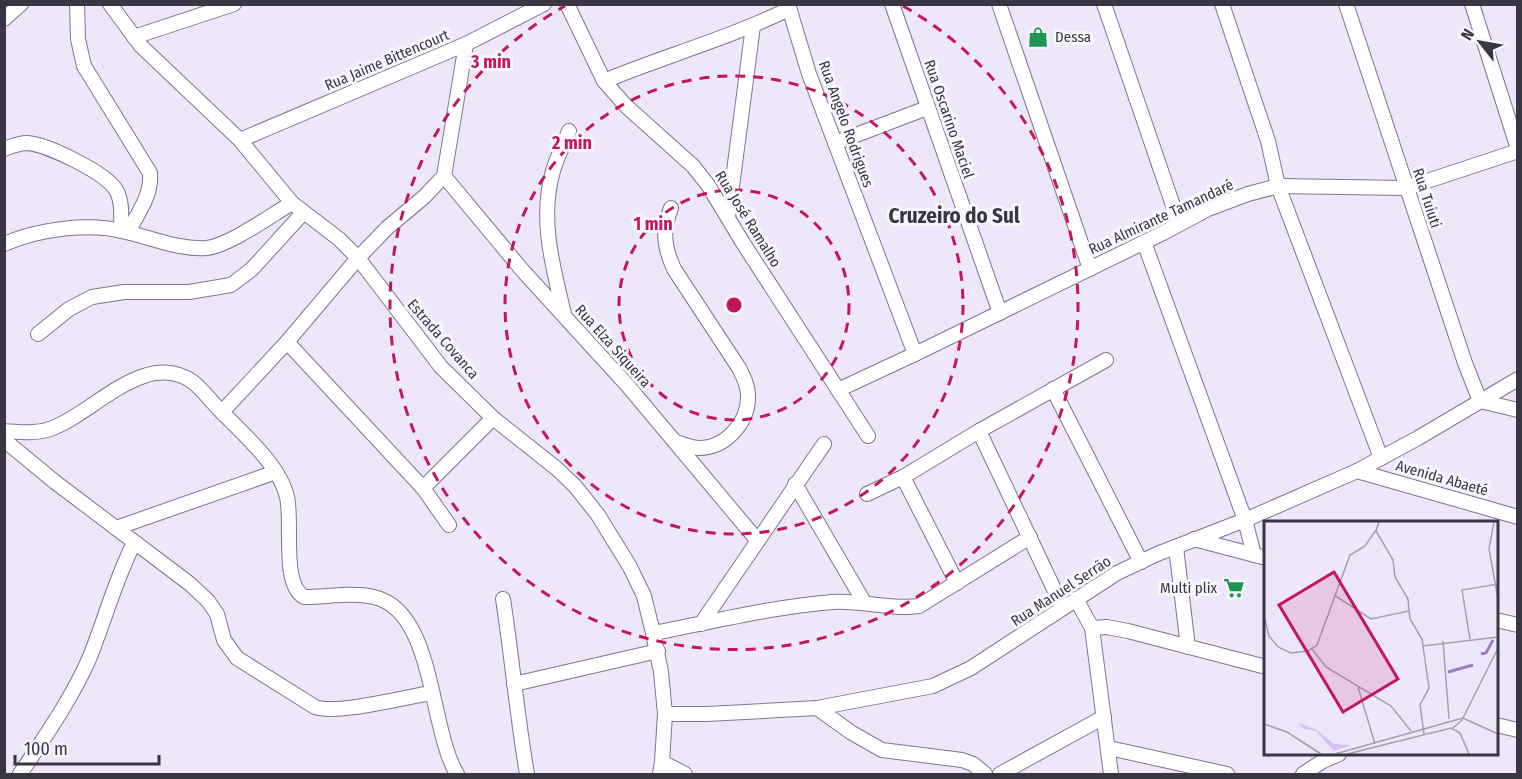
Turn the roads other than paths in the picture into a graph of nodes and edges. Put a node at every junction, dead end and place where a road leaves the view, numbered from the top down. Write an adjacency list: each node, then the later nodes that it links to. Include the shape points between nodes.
1 (21, 4): 15 (street)
2 (77, 4): 33 (street, via 84,66 150,173 148,194)
3 (110, 4): 17 (street, Estrada Covanca)
4 (234, 4): 14 (street)
5 (544, 4): 18 (street, Rua Jaime Bittencourt)
6 (567, 4): 19 (street, Rua José Ramalho)
7 (892, 4): 20 (street, Rua Oscarino Maciel)
8 (999, 4): 37 (street)
9 (1104, 4): 32 (street)
10 (1222, 4): 27 (street, via 1268,141)
11 (1346, 4): 28 (street, Rua Tuiuti)
12 (1472, 4): 25 (street)
13 (789, 7): 16 (street); 23 (street, Rua Angelo Rodrigues)
14 (210, 8): 17 (street)
15 (4, 19)
16 (753, 26): 19 (street); 31 (street)
17 (134, 37): 22 (street, Estrada Covanca)
18 (466, 44): 22 (street, Rua Jaime Bittencourt); 26 (street)
19 (603, 81): 31 (street, Rua José Ramalho, via 693,166)
20 (927, 108): 23 (street); 38 (street, Rua Oscarino Maciel)
21 (569, 131): 39 (street, via 553,170 546,225)
22 (240, 140): 29 (street, Estrada Covanca)
23 (835, 143): 42 (street, Rua Angelo Rodrigues)
24 (4, 149): 33 (street, via 26,143 41,146 67,156 111,183 121,204)
25 (1518, 150): 28 (street, Rua Almirante Tamandaré)
26 (444, 176): 36 (street); 39 (street, Rua Elza Siqueira)
27 (1278, 186): 28 (street, Rua Almirante Tamandaré); 32 (street, Rua Almirante Tamandaré, via 1248,194); 57 (street)
28 (1406, 188): 47 (street, Rua Tuiuti)
29 (297, 208): 33 (street, via 209,248 175,245); 36 (street, Estrada Covanca); 40 (street, via 252,269 231,285 189,292 124,292 92,297 69,309)
30 (670, 208): 55 (street, via 664,232 668,255 739,368 748,394 741,423 727,438 697,448)
31 (728, 217): 46 (street, Rua José Ramalho)
32 (1179, 223): 34 (street, Rua Almirante Tamandaré)
33 (124, 231): 35 (street, via 77,227)
34 (1144, 242): 37 (street, Rua Almirante Tamandaré); 66 (street)
35 (4, 244)
36 (358, 258): 41 (street); 50 (street, Estrada Covanca, via 423,346)
37 (1090, 268): 38 (street, Rua Almirante Tamandaré)
38 (1000, 313): 42 (street, Rua Almirante Tamandaré)
39 (564, 316): 55 (street, Rua Elza Siqueira)
40 (38, 334)
41 (286, 342): 49 (street); 62 (street)
42 (915, 354): 46 (street, Rua Almirante Tamandaré)
43 (1106, 360): 45 (street)
44 (1518, 379): 47 (street, Rua Manuel Serrão)
45 (1053, 389): 52 (street); 75 (street)
46 (838, 390): 53 (street, Rua José Ramalho)
47 (1480, 401): 48 (street); 57 (street, Rua Manuel Serrão)
48 (1518, 410)
49 (222, 412): 51 (street, via 192,382 155,372 109,393 51,429); 59 (street)
50 (493, 418): 62 (street); 85 (street, Estrada Covanca, via 556,468 598,515 644,596)
51 (4, 431)
52 (979, 431): 60 (street); 69 (street)
53 (868, 436)
54 (4, 440): 68 (street)
55 (676, 442): 71 (street, Rua Elza Siqueira)
56 (824, 444): 61 (street)
57 (1381, 458): 58 (street, Rua Manuel Serrão)
58 (1357, 471): 64 (street, Avenida Abaeté); 66 (street, Rua Manuel Serrão)
59 (276, 472): 68 (street); 90 (street, via 288,499 290,562 298,593 304,597 360,595 397,609 415,635)
60 (903, 477): 63 (street); 76 (street)
61 (795, 484): 71 (street); 79 (street)
62 (423, 488): 67 (street)
63 (867, 494)
64 (1497, 517): 65 (street, Avenida Abaeté)
65 (1518, 517)
66 (1245, 520): 70 (street, Rua Manuel Serrão); 74 (street)
67 (449, 525)
68 (116, 528): 72 (street)
69 (1030, 537): 76 (street); 80 (street)
70 (1194, 539): 73 (street, Rua Manuel Serrão); 74 (street)
71 (757, 540): 82 (street)
72 (134, 543): 90 (street, via 208,601 237,658 315,707 342,709); 100 (street, via 88,660)
73 (1176, 547): 75 (street, Rua Manuel Serrão); 86 (street)
74 (1260, 557)
75 (1141, 561): 78 (street, Rua Manuel Serrão)
76 (957, 583): 79 (street, via 920,606 889,608)
77 (503, 599): 89 (street)
78 (1076, 599): 80 (street, Rua Manuel Serrão); 84 (street)
79 (864, 602): 82 (street, via 832,602)
80 (1063, 608): 91 (street, Rua Manuel Serrão, via 948,680)
81 (1498, 620): 83 (street)
82 (701, 624): 85 (street)
83 (1518, 625)
84 (1092, 628): 86 (street, via 1128,630); 93 (street)
85 (654, 633): 87 (street, Estrada Covanca)
86 (1188, 647): 88 (street)
87 (658, 651): 89 (street); 92 (street, Estrada Covanca)
88 (1264, 666)
89 (514, 684): 102 (street)
90 (431, 693): 101 (street, via 445,748)
91 (817, 708): 92 (street, Rua Manuel Serrão); 104 (street, via 882,750 962,760)
92 (665, 714): 99 (street, Estrada Covanca)
93 (1104, 717): 97 (street); 105 (street)
94 (1498, 725): 95 (street)
95 (1515, 730): 96 (street)
96 (1498, 732)
97 (1109, 748): 106 (street); 107 (street)
98 (1335, 755): 108 (street)
99 (661, 768): 103 (street)
100 (20, 774)
101 (458, 774)
102 (527, 774)
103 (686, 774)
104 (985, 774)
105 (1000, 774)
106 (1112, 774)
107 (1227, 774)
108 (1302, 774)

